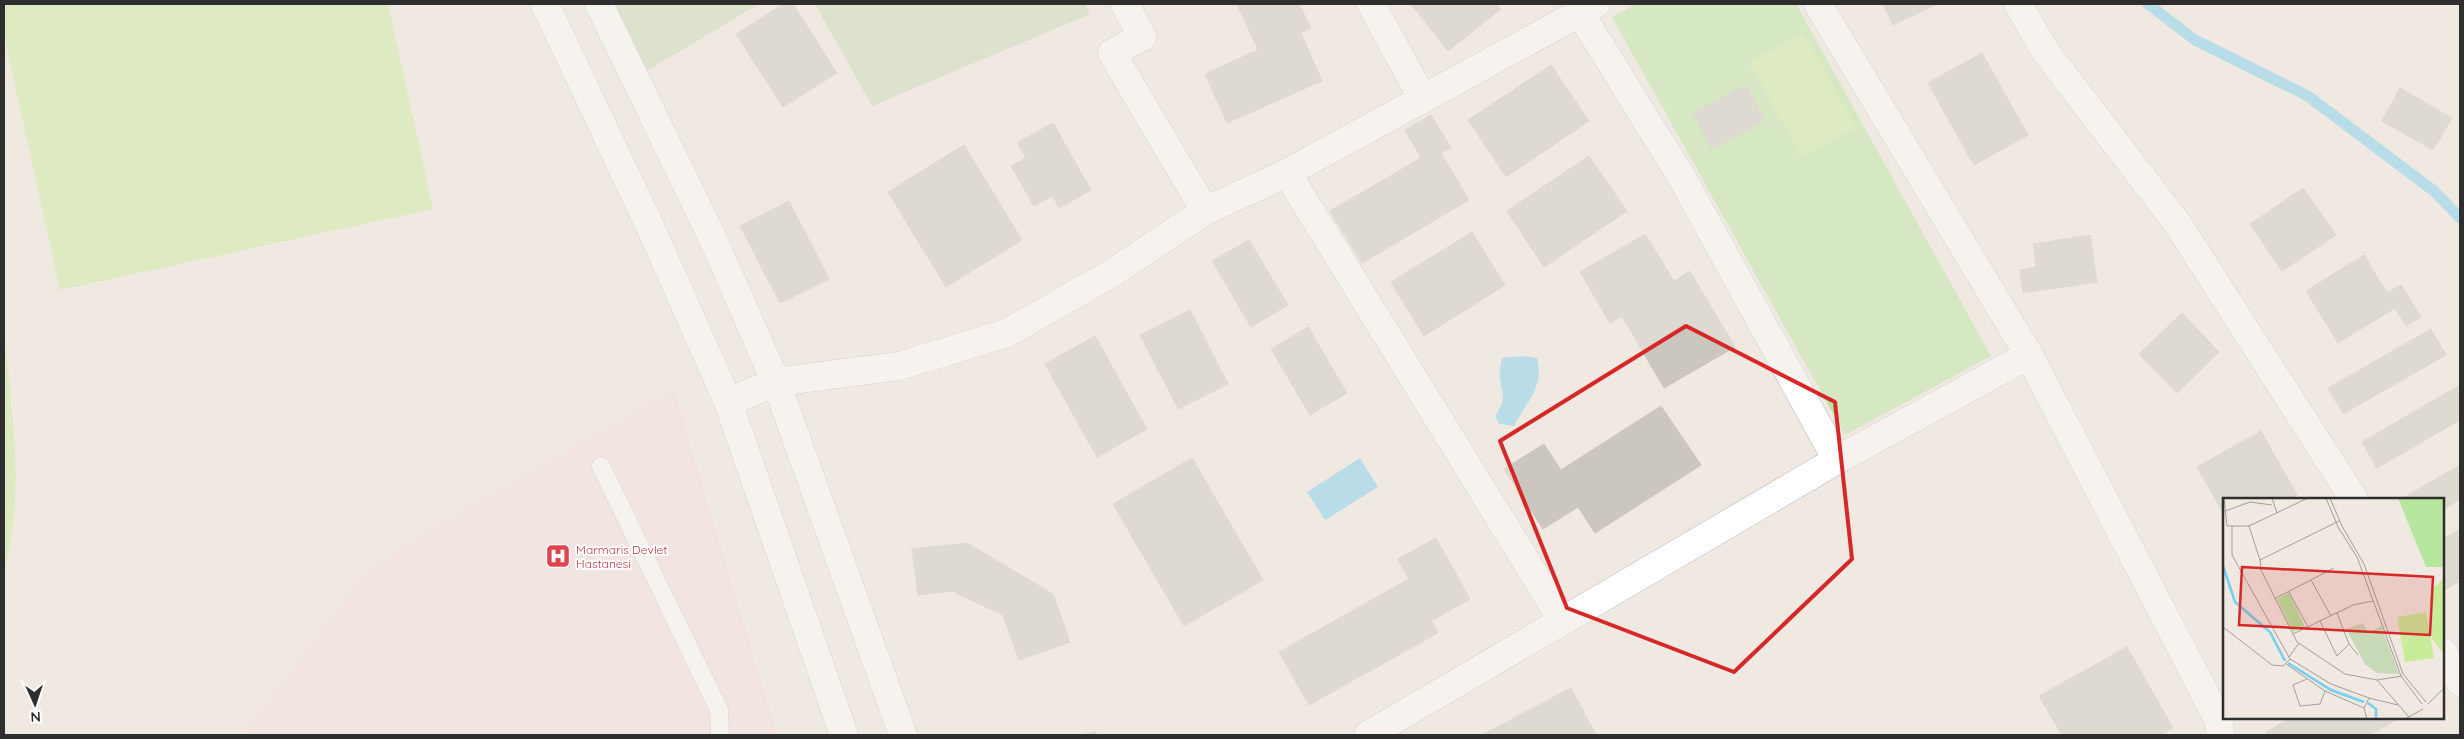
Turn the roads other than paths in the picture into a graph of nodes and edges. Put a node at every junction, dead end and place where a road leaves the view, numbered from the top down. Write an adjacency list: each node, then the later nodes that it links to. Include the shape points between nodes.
1 (545, 4): 13 (street, via 654,235)
2 (599, 4): 12 (street, via 713,239)
3 (1125, 4): 10 (street, via 1142,37 1112,53)
4 (1371, 4): 8 (street)
5 (1818, 4): 11 (street)
6 (2018, 4): 16 (street, via 2045,51 2177,223)
7 (1588, 8): 8 (street); 14 (street)
8 (1423, 99): 9 (street)
9 (1287, 174): 10 (street); 17 (street)
10 (1205, 211): 12 (street, via 1112,273 1007,333 899,366)
11 (2029, 355): 14 (street); 20 (street)
12 (776, 382): 13 (street); 23 (street)
13 (728, 402): 22 (street)
14 (1837, 460): 17 (street)
15 (601, 466): 21 (lane, via 719,710)
16 (2353, 498)
17 (1563, 621): 24 (street)
18 (2444, 654): 19 (street)
19 (2460, 682)
20 (2221, 723)
21 (720, 735)
22 (844, 735)
23 (903, 735)
24 (1368, 735)

